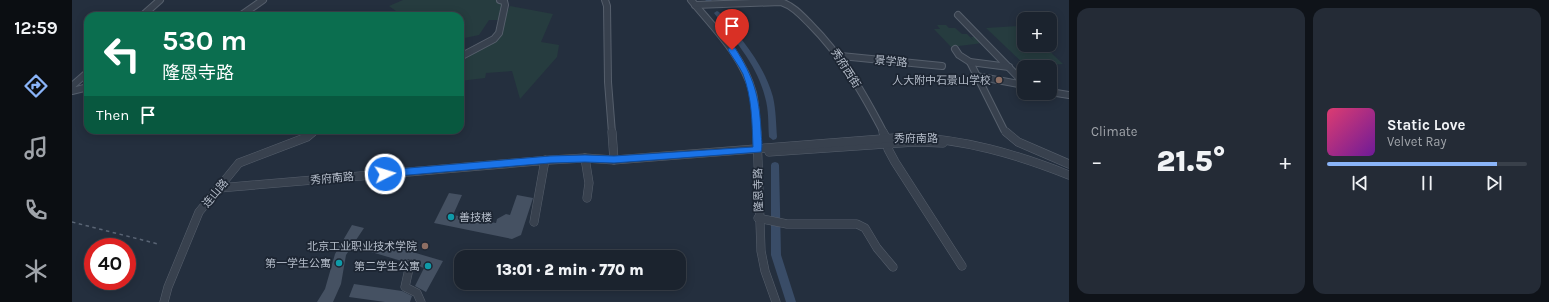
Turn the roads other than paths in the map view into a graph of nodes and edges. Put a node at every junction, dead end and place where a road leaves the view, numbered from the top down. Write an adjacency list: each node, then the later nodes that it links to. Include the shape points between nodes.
1 (160, 0): 8 (street)
2 (263, 0): 9 (street)
3 (500, 0): 12 (street, via 504,1 505,5 499,33 494,39)
4 (605, 0): 32 (street)
5 (735, 2): 6 (street); 7 (street)
6 (694, 4): 7 (street); 28 (street, 隆恩寺路, via 732,50 746,73 755,100)
7 (786, 4): 13 (street, 秀府西街, via 820,33)
8 (146, 12)
9 (246, 12)
10 (958, 16): 16 (street)
11 (955, 49): 14 (street)
12 (464, 55)
13 (841, 56): 15 (street, 景学路); 27 (street, 秀府西街)
14 (970, 62): 16 (street); 18 (street)
15 (942, 66)
16 (1009, 67): 19 (street)
17 (84, 76): 21 (street)
18 (976, 76): 20 (street); 30 (street, via 1004,130 1018,142)
19 (1017, 76)
20 (1017, 83)
21 (72, 86)
22 (84, 88): 23 (street)
23 (72, 91)
24 (1057, 93): 25 (street)
25 (1069, 95)
26 (310, 134): 37 (street, 连山路, via 240,163)
27 (889, 141): 28 (street, 秀府南路, via 768,152); 34 (street, 秀府南路, via 966,146); 42 (street, 秀府西街, via 888,149 895,162)
28 (757, 150): 32 (street, 秀府南路); 39 (street, 隆恩寺路)
29 (585, 158): 31 (street, 秀府南路); 32 (street, 秀府南路); 38 (street, via 589,183)
30 (1055, 158): 33 (street); 34 (street)
31 (545, 160): 37 (street, 秀府南路); 40 (street)
32 (614, 160)
33 (1069, 164)
34 (1054, 171): 35 (street, 秀府南路); 36 (street, 秀府南路)
35 (1069, 175)
36 (1069, 179)
37 (219, 188): 44 (street, 连山路, via 199,212)
38 (587, 198)
39 (761, 218): 43 (street, via 787,224 857,224 865,228); 46 (street, 隆恩寺路, via 763,261)
40 (534, 222)
41 (410, 264): 45 (street, via 405,287 418,293)
42 (962, 266)
43 (893, 267)
44 (164, 302)
45 (421, 302)
46 (776, 302)

